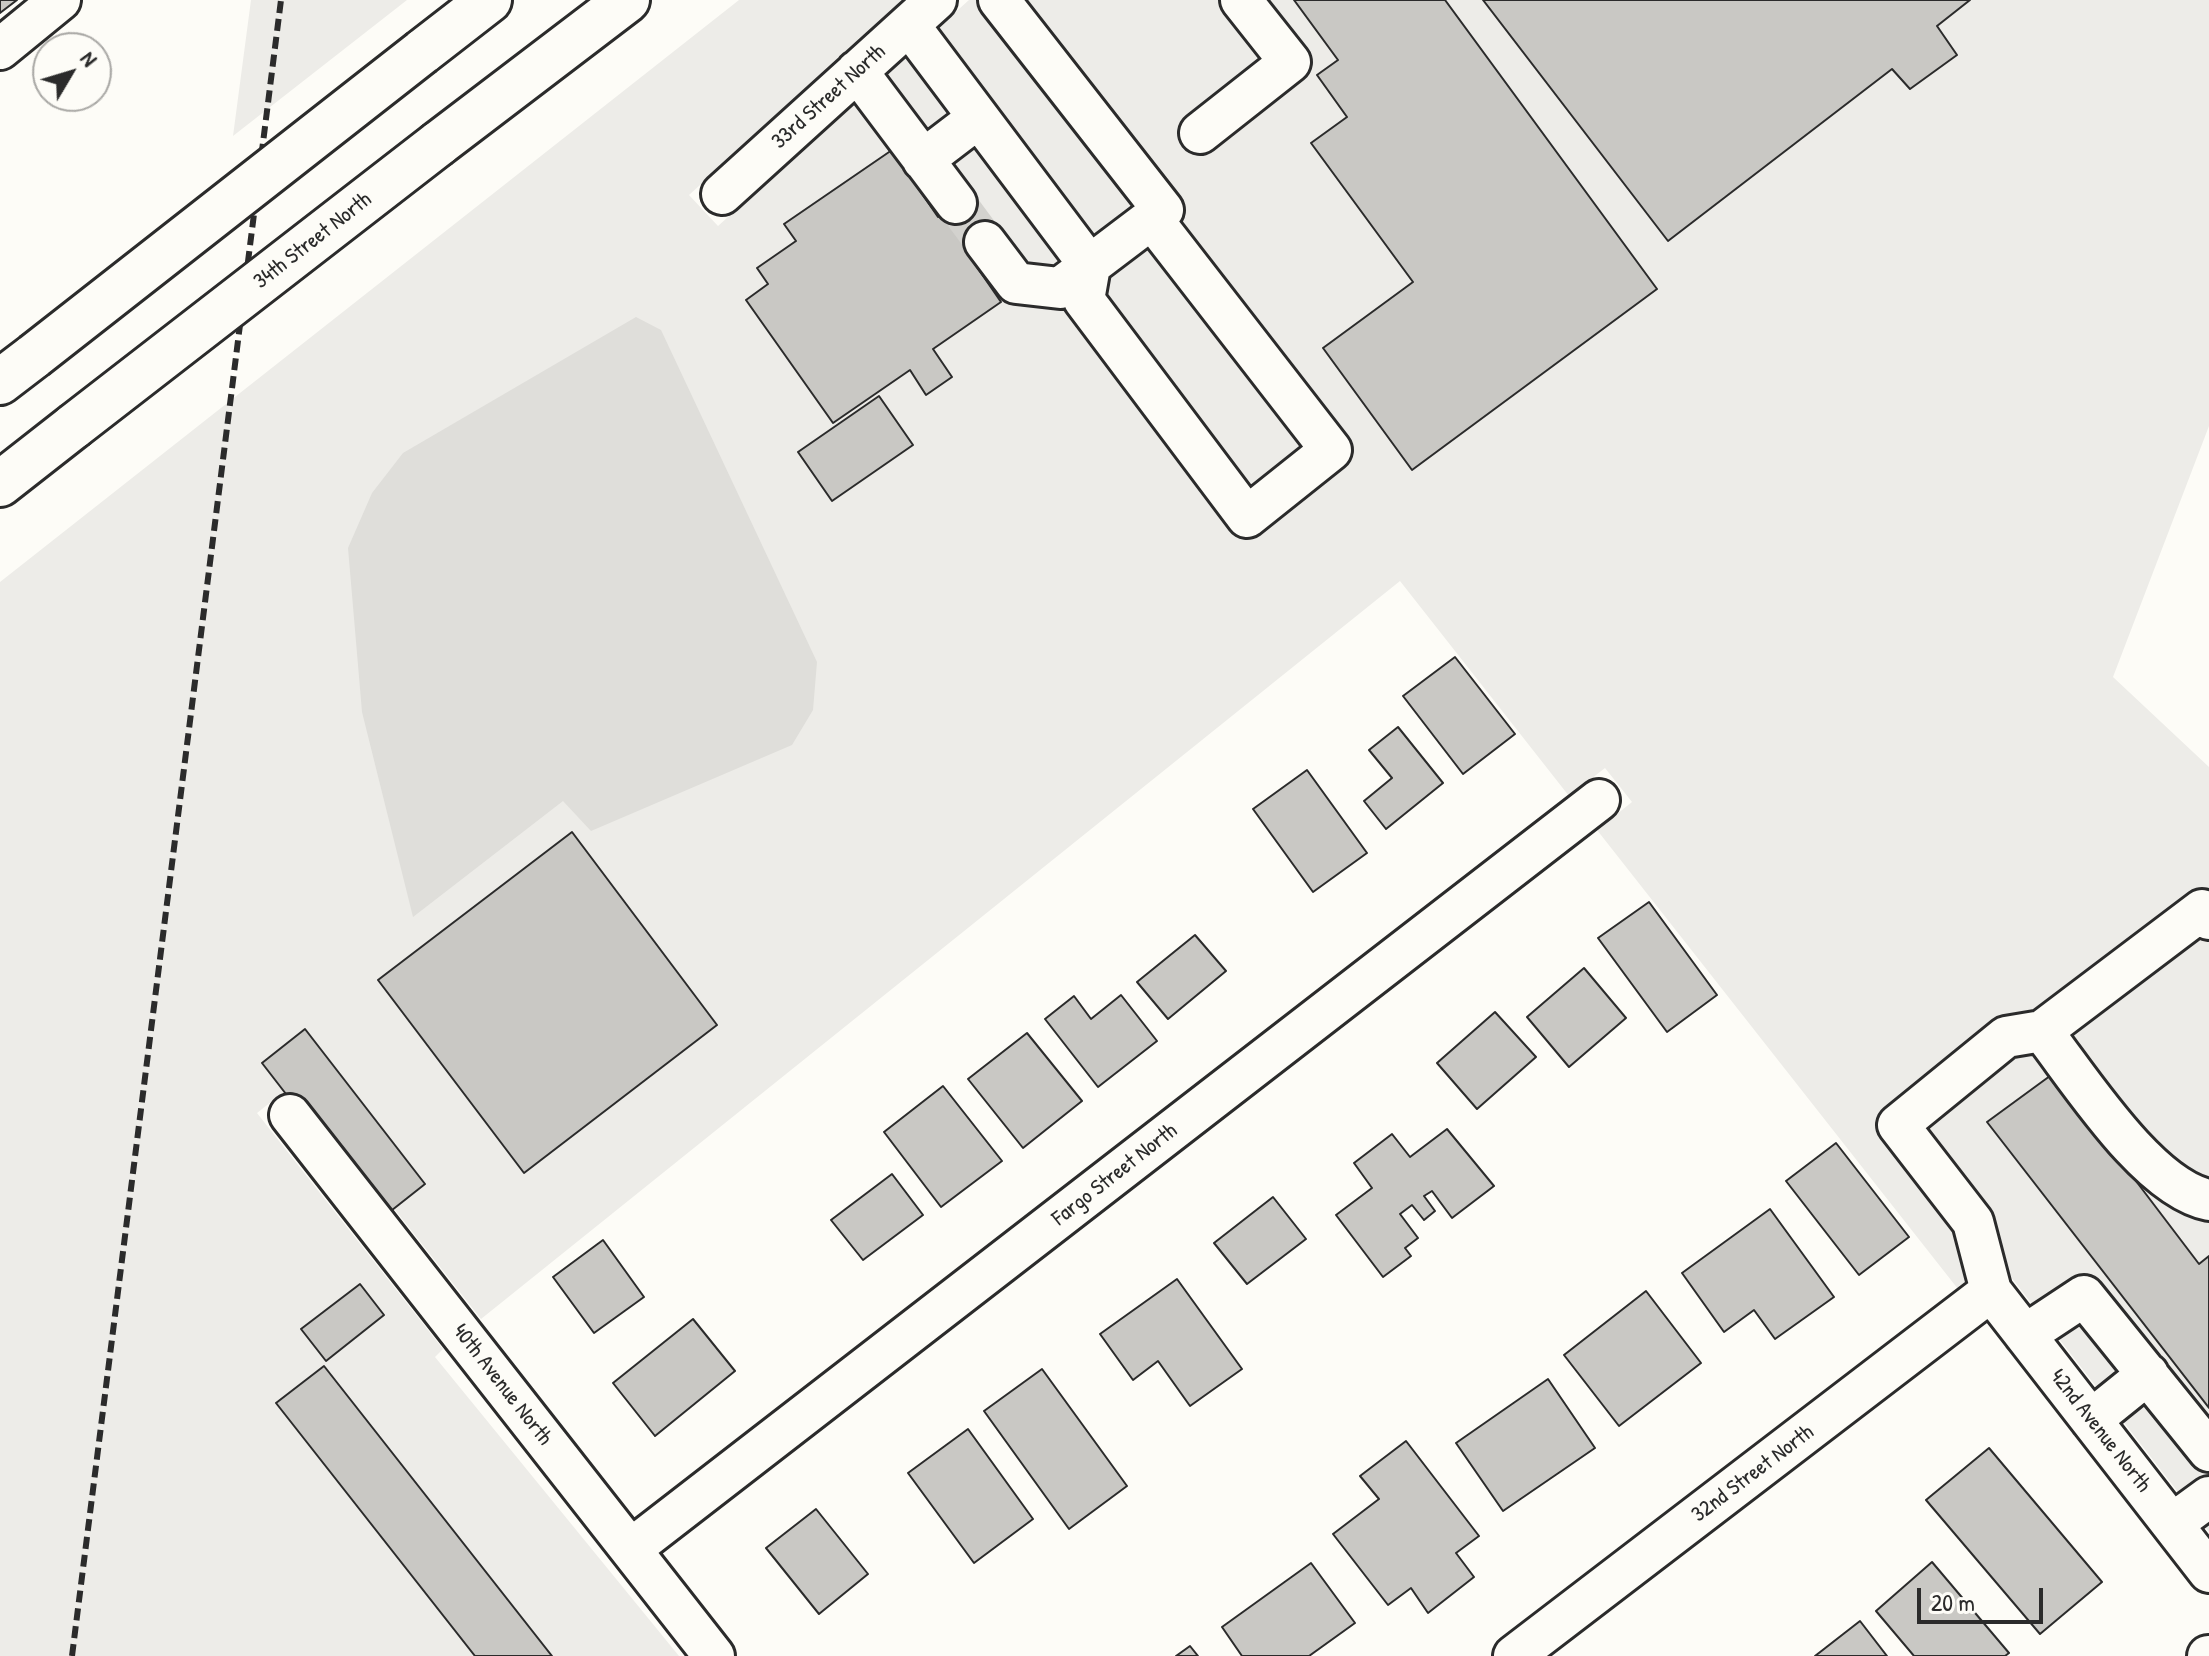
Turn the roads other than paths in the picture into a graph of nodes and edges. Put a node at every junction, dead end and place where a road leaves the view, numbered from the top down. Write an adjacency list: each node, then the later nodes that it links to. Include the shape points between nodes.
1 (60, 0): 7 (street)
2 (489, 0): 17 (highway, bridge)
3 (627, 0): 18 (highway, 34th Street North, bridge)
4 (999, 0): 14 (street, via 1163,210)
5 (1241, 0): 10 (street, via 1290,62)
6 (922, 12): 8 (street, 33rd Street North); 9 (street)
7 (0, 49)
8 (857, 71): 11 (street); 12 (street, 33rd Street North)
9 (978, 118): 11 (street); 16 (street)
10 (1200, 133)
11 (923, 160): 13 (street)
12 (722, 194)
13 (956, 203)
14 (1152, 219): 16 (street); 16 (street, via 1331,450 1247,517 1084,300)
15 (985, 242): 16 (street, via 1016,283 1060,288)
16 (1090, 266)
17 (17, 369)
18 (0, 484)
19 (1599, 800): 31 (street, Fargo Street North)
20 (2209, 919): 21 (street, via 2202,910)
21 (2042, 1031): 23 (street, via 2141,1158 2189,1196); 24 (street, via 2006,1037 1898,1125 1973,1222)
22 (290, 1115): 31 (street, 40th Avenue North)
23 (2209, 1200)
24 (1991, 1291): 25 (street, 42nd Avenue North); 34 (street, 32nd Street North)
25 (2025, 1335): 26 (street, via 2084,1296); 27 (street, 42nd Avenue North)
26 (2148, 1374): 27 (street); 28 (street)
27 (2091, 1420): 30 (street, 42nd Avenue North)
28 (2209, 1451)
29 (2209, 1497): 30 (street)
30 (2172, 1524): 32 (street, 42nd Avenue North)
31 (631, 1549): 33 (street, 40th Avenue North)
32 (2209, 1572)
33 (714, 1656)
34 (1514, 1656)

